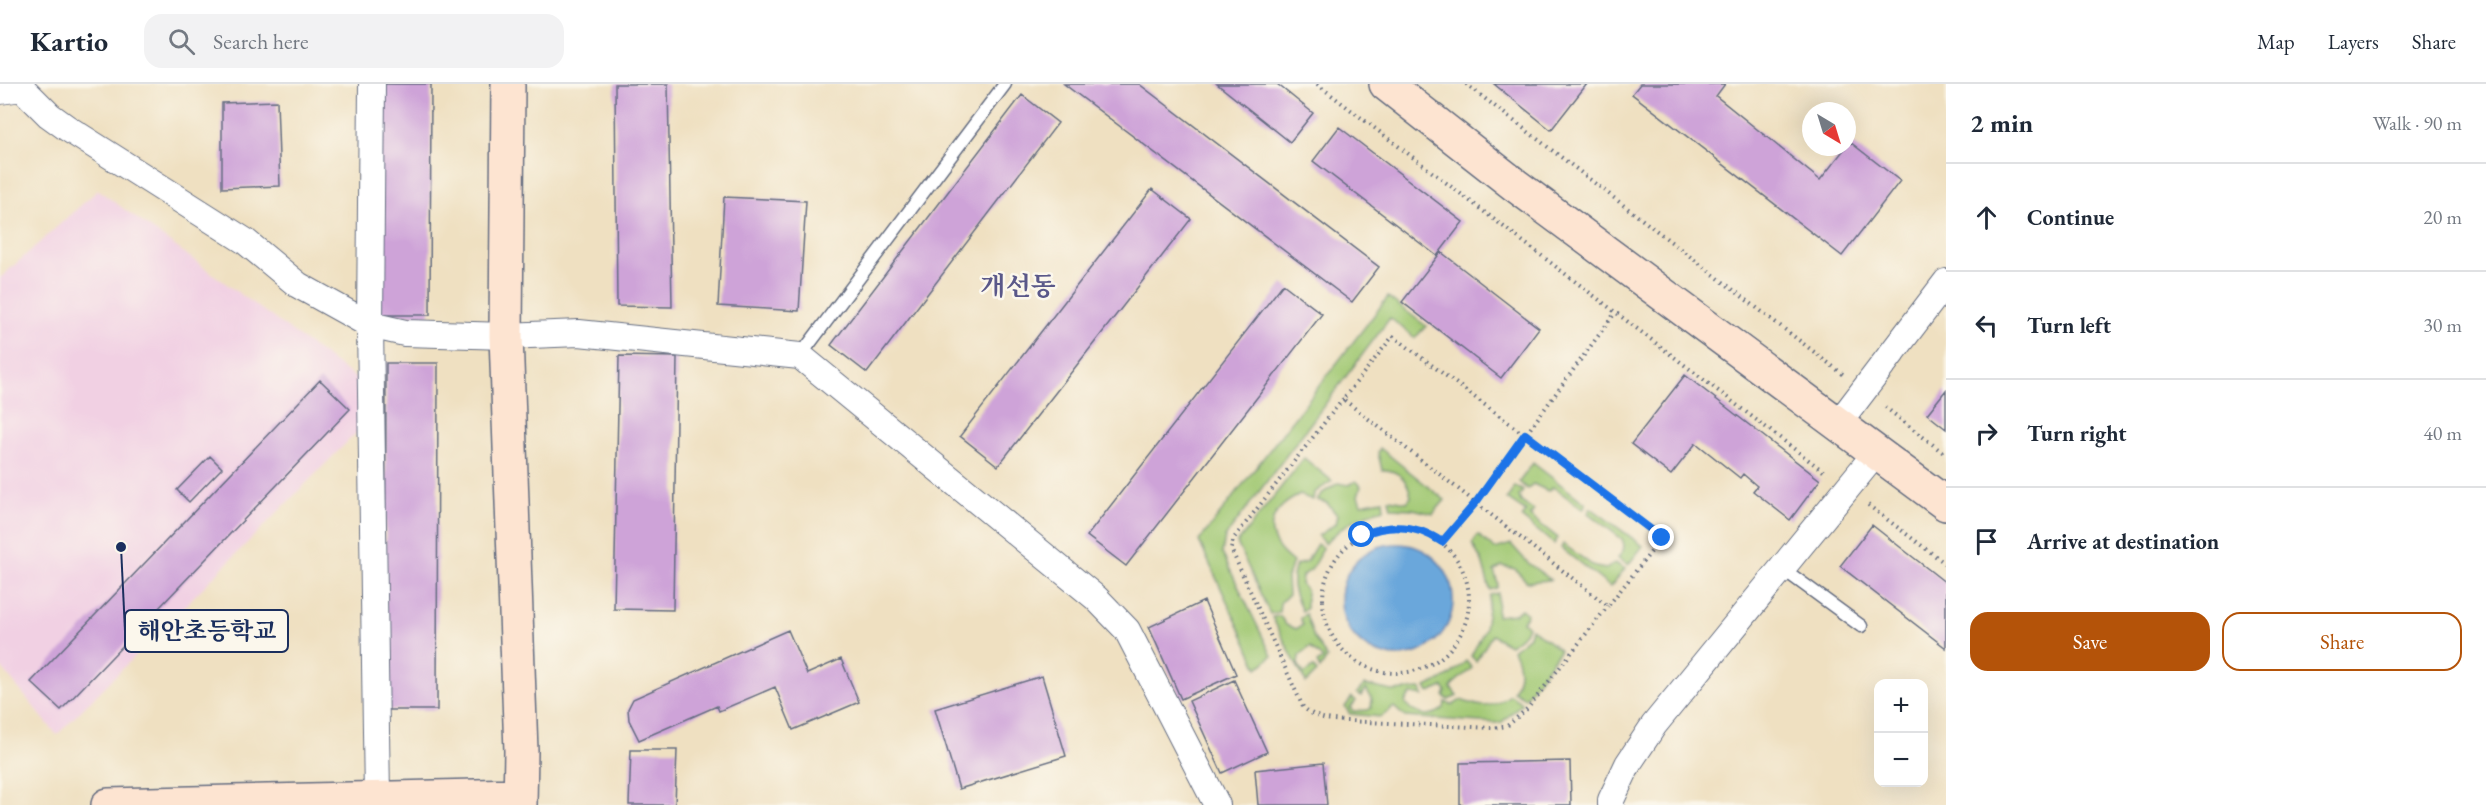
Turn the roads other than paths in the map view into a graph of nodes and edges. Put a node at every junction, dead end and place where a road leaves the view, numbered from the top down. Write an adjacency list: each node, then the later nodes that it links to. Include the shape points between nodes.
1 (372, 84): 7 (street)
2 (508, 84): 8 (main road)
3 (1005, 84): 9 (lane)
4 (1386, 84): 10 (main road, via 1515,185)
5 (15, 88): 7 (street, via 67,128 245,241 298,285)
6 (1946, 282): 10 (street)
7 (370, 325): 8 (street, via 405,333); 15 (street)
8 (506, 336): 9 (street, via 579,333); 16 (main road)
9 (800, 356): 18 (street, via 1096,597 1127,630)
10 (1838, 424): 11 (main road)
11 (1876, 453): 12 (main road); 13 (street)
12 (1946, 504)
13 (1783, 569): 14 (lane); 19 (street, via 1654,725 1629,764)
14 (1861, 626)
15 (376, 798): 16 (main road); 17 (main road)
16 (520, 800)
17 (108, 805)
18 (1216, 805)
19 (1611, 805)

